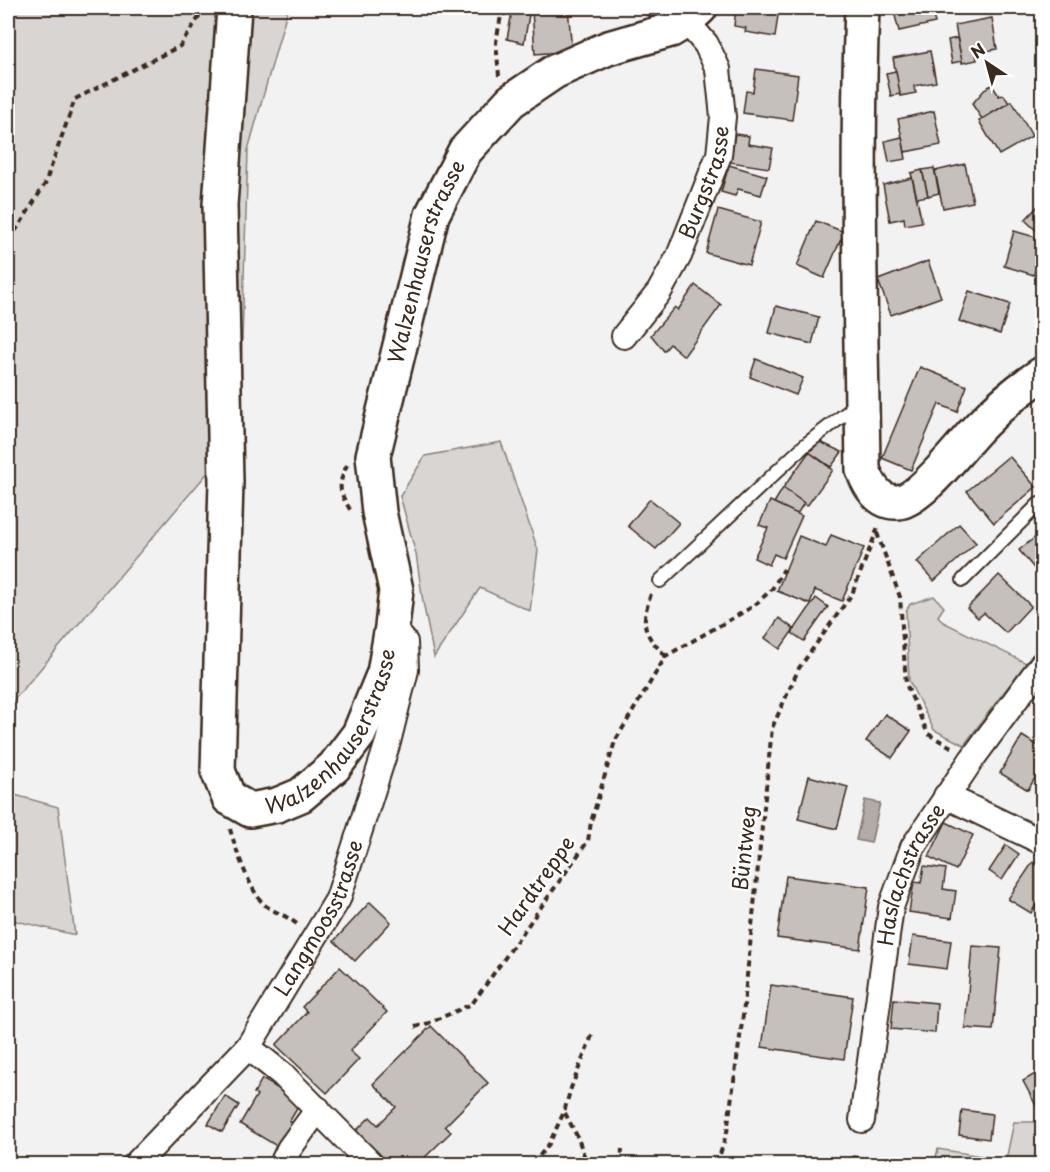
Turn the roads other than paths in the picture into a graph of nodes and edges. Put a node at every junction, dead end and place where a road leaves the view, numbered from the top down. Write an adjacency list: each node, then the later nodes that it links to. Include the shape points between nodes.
1 (234, 8): 10 (street, Walzenhauserstrasse, via 220,205 226,482 218,771 229,798 249,810 277,806 301,795 334,767 359,734 384,673)
2 (863, 9): 6 (street, via 859,120)
3 (693, 14): 4 (street, Burgstrasse, via 718,69 723,117 719,155 679,256 659,292); 10 (street, Walzenhauserstrasse, via 671,30 608,48 554,72 511,101 465,150 432,215 373,456 379,512 396,590)
4 (624, 336)
5 (1042, 374): 6 (street, via 982,423 932,480 898,502 876,494 862,470)
6 (862, 401): 9 (lane, via 805,445)
7 (1042, 504): 8 (lane)
8 (963, 580)
9 (660, 581)
10 (392, 627): 14 (street, Langmoosstrasse, via 405,642 406,670 388,742 338,898)
11 (1042, 664): 12 (street, Haslachstrasse)
12 (946, 796): 13 (street); 16 (street, Haslachstrasse, via 913,847 891,907)
13 (1042, 842)
14 (248, 1047): 15 (street); 17 (street, Langmoosstrasse)
15 (318, 1108): 18 (street); 19 (street)
16 (862, 1120)
17 (136, 1164)
18 (282, 1164)
19 (371, 1164)

